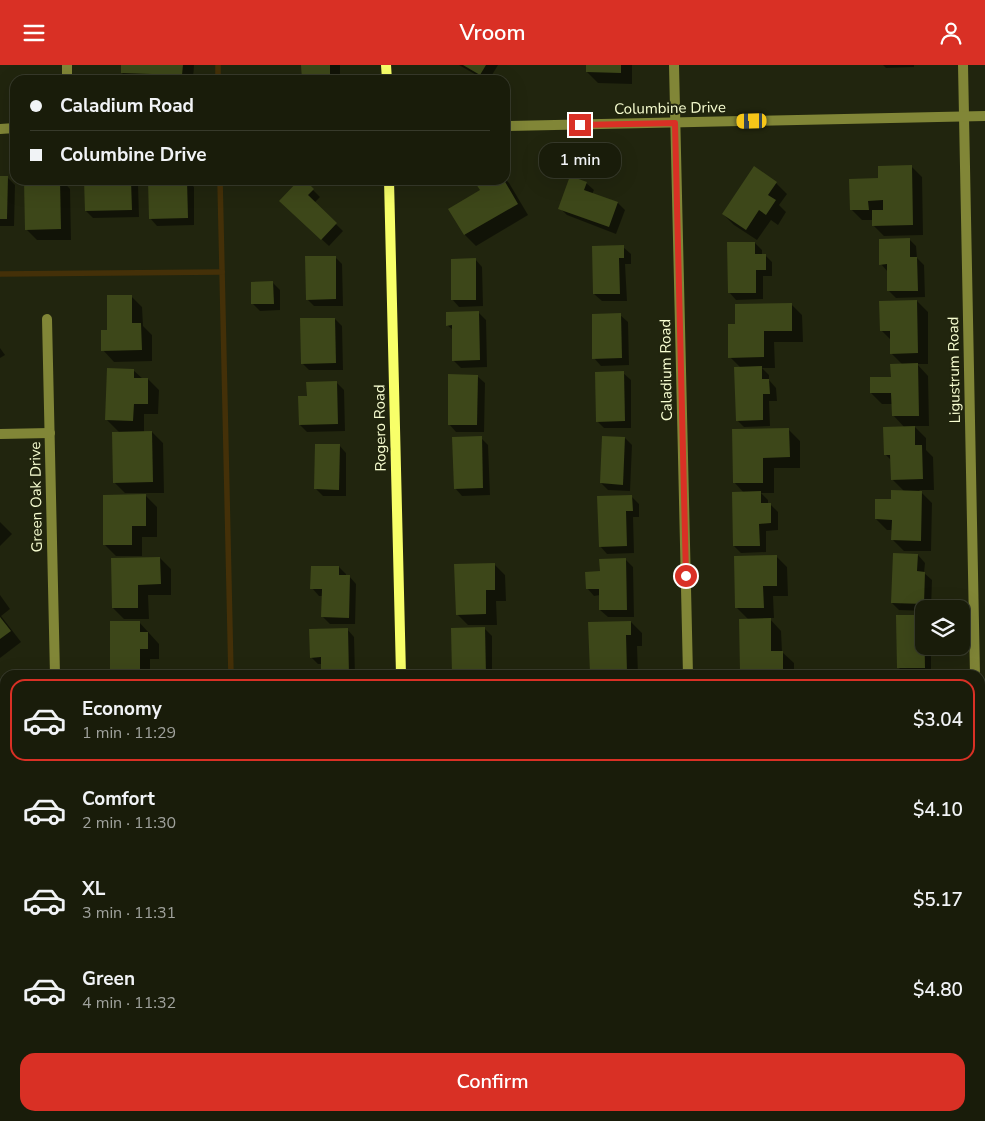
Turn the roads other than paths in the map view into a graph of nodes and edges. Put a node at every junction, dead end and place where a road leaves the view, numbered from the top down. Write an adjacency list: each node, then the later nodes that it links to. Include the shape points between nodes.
1 (674, 65): 5 (street, Caladium Road)
2 (962, 65): 3 (street, Ligustrum Road)
3 (964, 116): 4 (street, Columbine Drive); 5 (street, Columbine Drive); 14 (street, Ligustrum Road)
4 (985, 116)
5 (675, 123): 6 (street, Columbine Drive); 13 (street, Caladium Road)
6 (510, 127)
7 (389, 185): 12 (main road, Rogero Road)
8 (47, 319): 9 (street, Green Oak Drive)
9 (50, 433): 10 (street); 11 (street, Green Oak Drive)
10 (0, 434)
11 (55, 670)
12 (401, 670)
13 (688, 670)
14 (975, 670)

